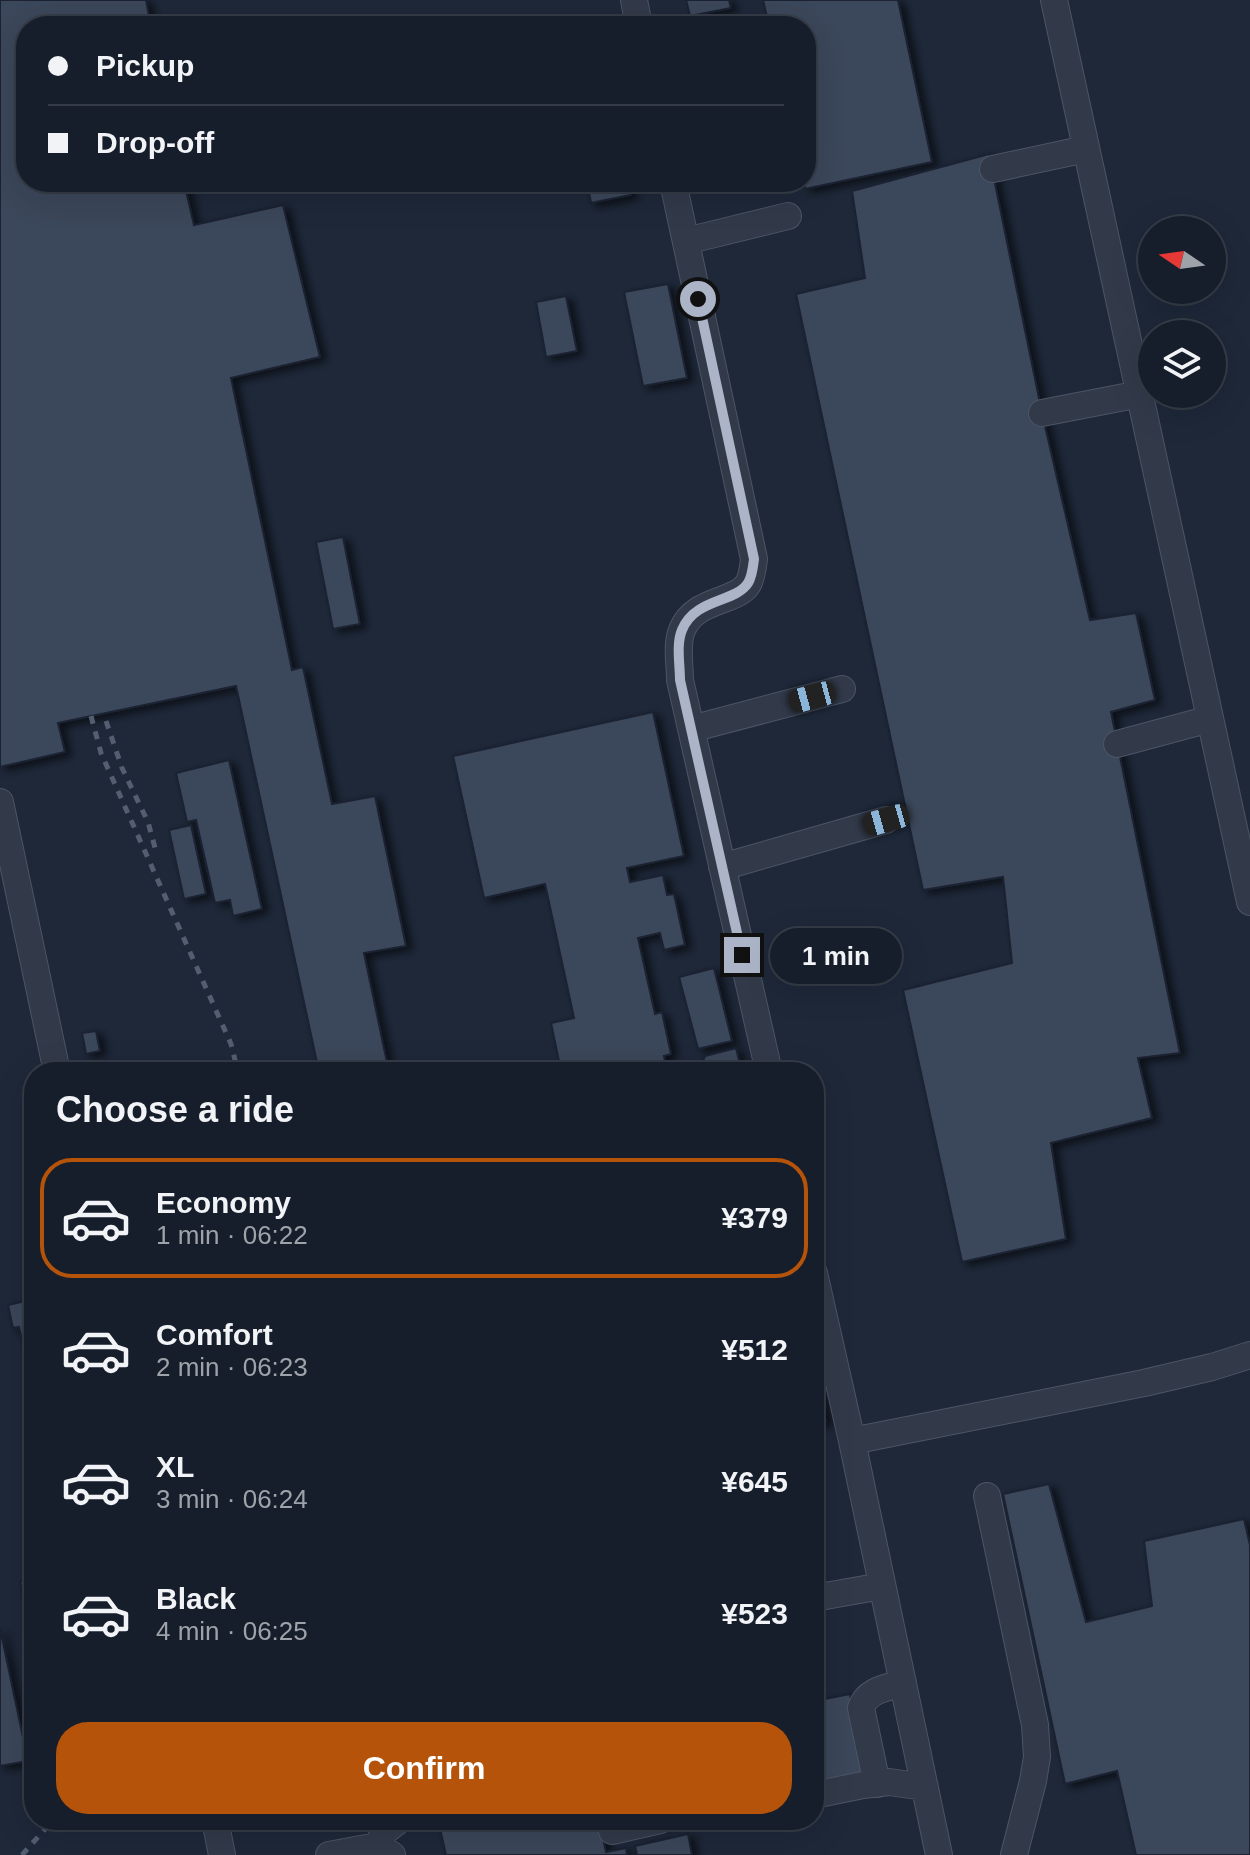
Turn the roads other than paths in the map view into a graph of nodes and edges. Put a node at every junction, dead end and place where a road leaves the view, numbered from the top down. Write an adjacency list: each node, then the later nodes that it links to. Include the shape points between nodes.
1 (1054, 0): 2 (lane)
2 (1086, 149): 3 (lane); 7 (lane)
3 (993, 169)
4 (675, 192): 6 (lane)
5 (788, 216): 6 (lane)
6 (686, 241): 13 (lane, via 754,559 743,589 698,610 683,628 680,680)
7 (1138, 385)
8 (1138, 394): 10 (lane)
9 (1143, 408): 12 (lane)
10 (1042, 413)
11 (842, 689): 13 (lane)
12 (1210, 719): 14 (lane); 18 (lane)
13 (691, 729): 17 (lane)
14 (1117, 744)
15 (0, 802): 19 (lane)
16 (886, 820): 17 (lane)
17 (722, 867): 20 (lane)
18 (1250, 902)
19 (55, 1062)
20 (767, 1062)
21 (824, 1317): 23 (lane)
22 (1250, 1355): 23 (lane, via 1144,1383)
23 (852, 1441): 25 (lane)
24 (987, 1496): 39 (lane, via 1035,1725 1037,1757)
25 (882, 1586): 26 (lane); 27 (lane)
26 (824, 1596)
27 (903, 1683): 28 (lane, via 870,1694 861,1708); 29 (lane)
28 (877, 1784): 29 (lane); 30 (lane)
29 (925, 1787): 38 (lane)
30 (824, 1793)
31 (217, 1830): 36 (lane)
32 (386, 1830): 35 (lane)
33 (616, 1830): 34 (lane)
34 (612, 1831)
35 (385, 1850): 37 (lane)
36 (222, 1855)
37 (329, 1855)
38 (939, 1855)
39 (1014, 1855)

